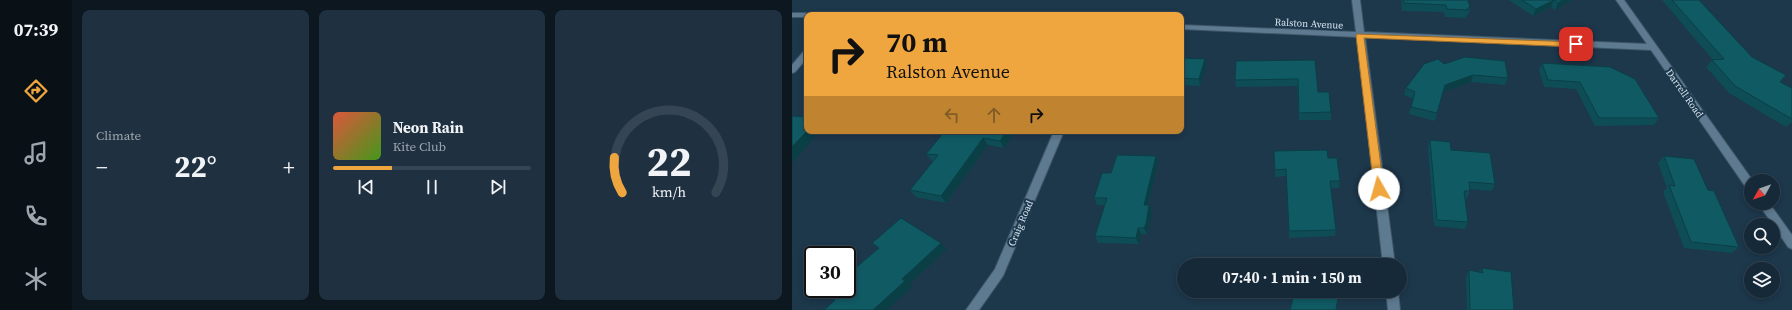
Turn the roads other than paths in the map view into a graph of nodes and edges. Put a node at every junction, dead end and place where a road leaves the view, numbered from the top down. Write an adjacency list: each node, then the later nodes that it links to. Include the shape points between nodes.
1 (1356, 0): 6 (street)
2 (1620, 0): 7 (street, Darrell Road)
3 (792, 15): 4 (street)
4 (804, 15)
5 (1184, 28): 6 (street, Ralston Avenue)
6 (1360, 36): 7 (street, Ralston Avenue); 14 (street)
7 (1653, 47): 11 (street, Darrell Road)
8 (804, 56): 9 (street)
9 (792, 70)
10 (1058, 134): 16 (street, Craig Road, via 999,272)
11 (1744, 176)
12 (1768, 210): 13 (street)
13 (1792, 244)
14 (1388, 258)
15 (1393, 298): 17 (street)
16 (972, 310)
17 (1394, 310)

